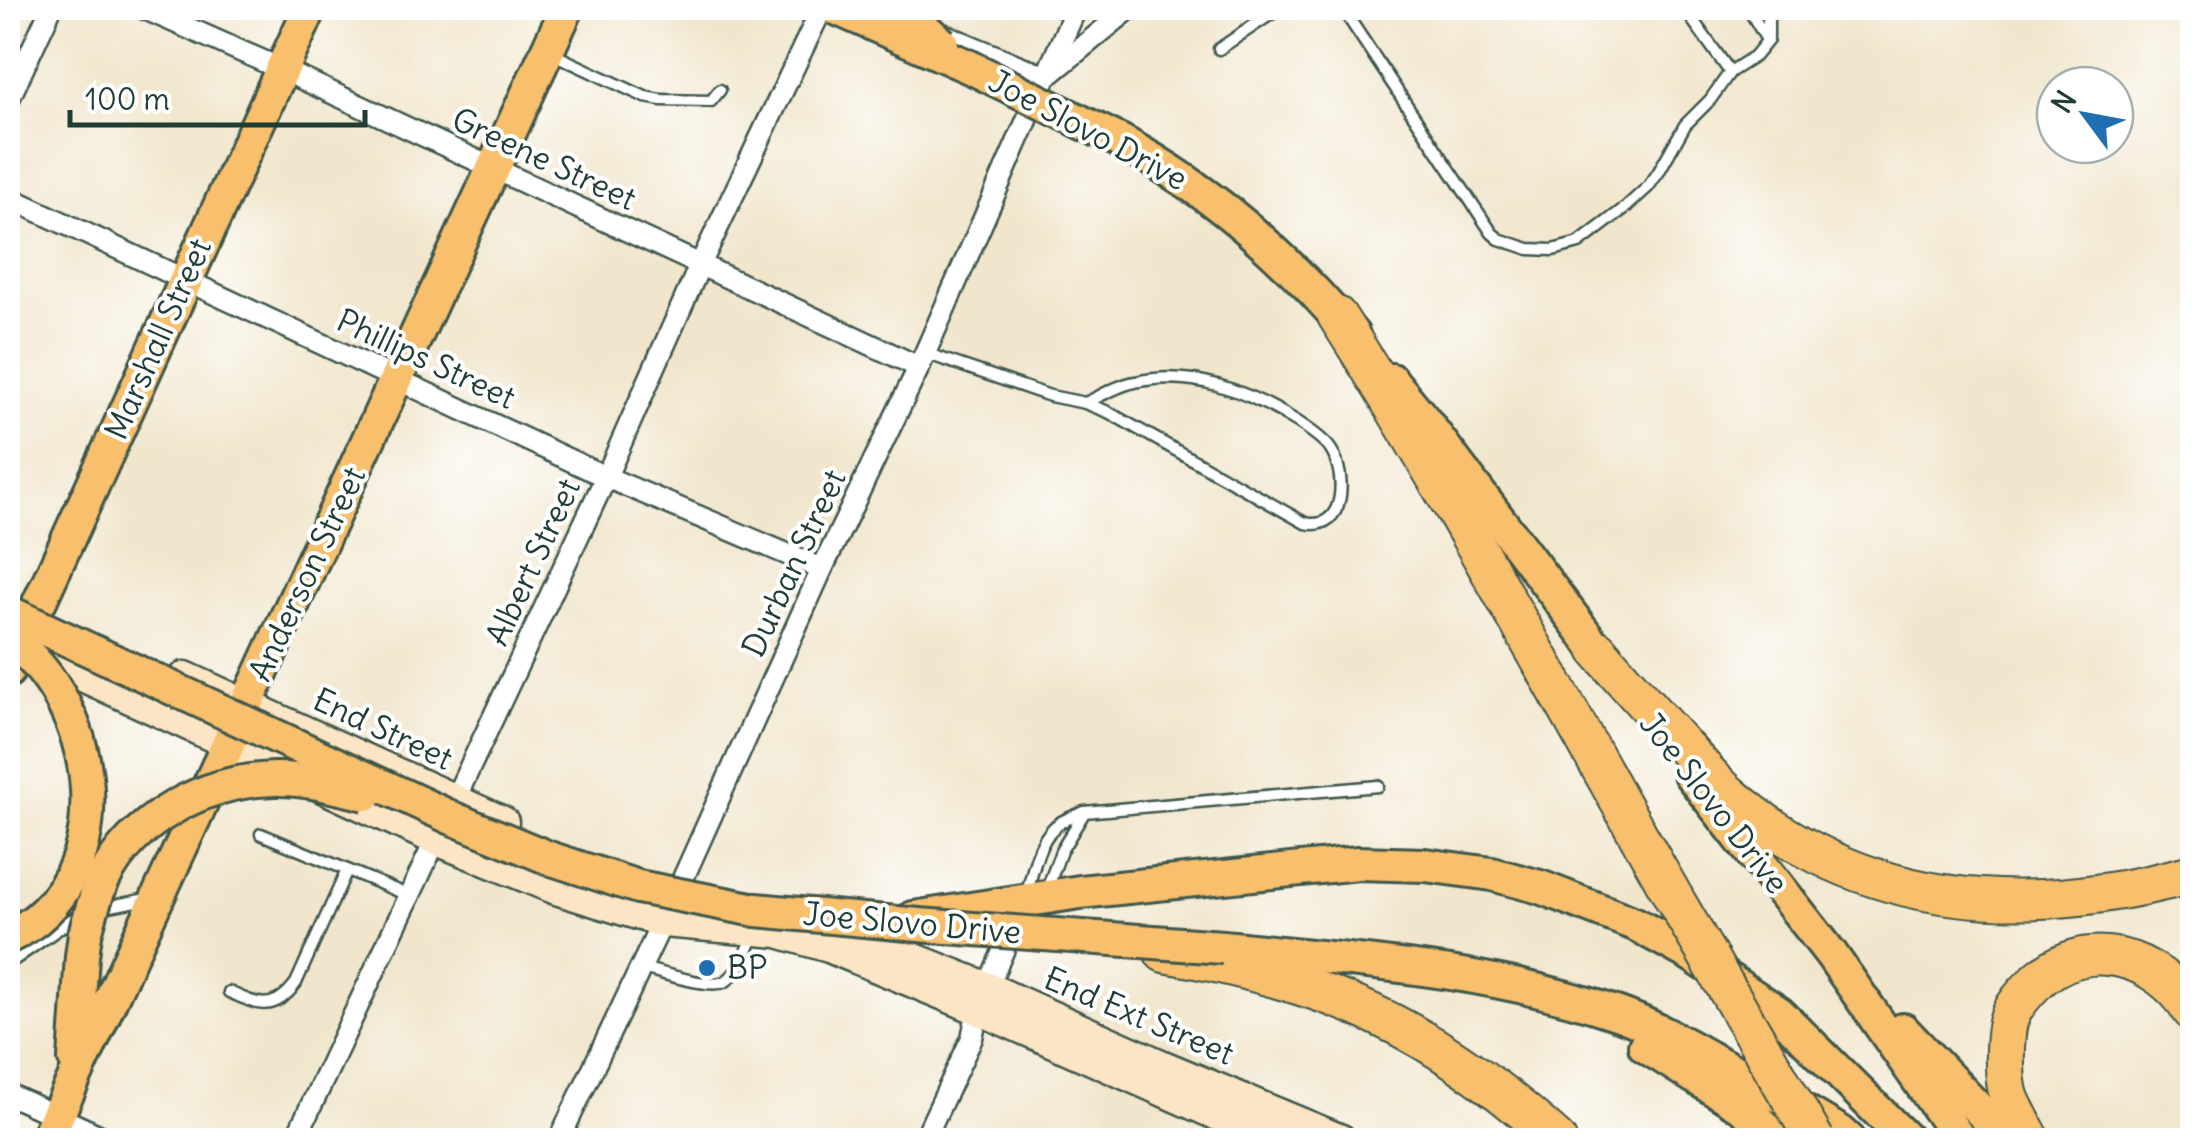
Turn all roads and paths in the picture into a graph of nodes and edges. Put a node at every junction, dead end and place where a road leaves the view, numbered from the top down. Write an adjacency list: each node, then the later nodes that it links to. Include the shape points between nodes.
1 (51, 8): 24 (street)
2 (143, 8): 20 (street, Greene Street)
3 (310, 8): 20 (main road, Marshall Street)
4 (567, 8): 18 (main road, Anderson Street)
5 (822, 8): 27 (street, Albert Street)
6 (836, 8): 19 (main road, Joe Slovo Drive, bridge)
7 (880, 8): 22 (street)
8 (901, 8): 19 (main road, bridge)
9 (1076, 8): 22 (street, Durban Street)
10 (1130, 8): 22 (street)
11 (1280, 8): 17 (lane)
12 (1342, 8): 21 (lane, via 1492,233 1529,249 1579,243 1625,208 1648,187 1685,125)
13 (1684, 8): 21 (lane)
14 (1748, 8): 16 (lane)
15 (1768, 8): 16 (lane)
16 (1768, 40): 21 (lane)
17 (1219, 49)
18 (547, 51): 23 (lane, via 645,97 712,100); 25 (main road, Anderson Street)
19 (972, 68): 29 (main road, Joe Slovo Drive, bridge, via 1166,166 1244,224)
20 (282, 69): 25 (street, Greene Street); 28 (main road, Marshall Street)
21 (1730, 72)
22 (1046, 77): 30 (street, Durban Street)
23 (720, 90)
24 (8, 101)
25 (493, 168): 27 (street, Greene Street); 31 (main road, Anderson Street)
26 (8, 197): 28 (street, Phillips Street)
27 (700, 264): 30 (street, Greene Street); 33 (street, Albert Street)
28 (184, 281): 31 (street, Phillips Street); 35 (main road, Marshall Street)
29 (1337, 316): 37 (main road, Joe Slovo Drive); 65 (highway, bridge, via 1674,898)
30 (922, 360): 32 (lane); 34 (street, Durban Street)
31 (397, 377): 33 (street, Phillips Street); 38 (main road, Anderson Street)
32 (1085, 404): 32 (lane, via 1305,523 1316,526 1336,513 1341,488 1330,448 1263,400 1176,378 1132,382)
33 (606, 476): 34 (street, Phillips Street); 42 (street, Albert Street)
34 (822, 569): 46 (street, Durban Street)
35 (17, 605): 36 (main road, Marshall Street); 38 (street, End Street); 42 (main road, Joe Slovo Drive, bridge)
36 (10, 649): 39 (street, End Street); 54 (main road, bridge, via 37,664 63,704 86,767 89,798 68,881 38,918)
37 (1598, 650): 45 (highway, via 1730,795 1778,832 1866,876 1911,890 2018,900 2142,888); 55 (main road, Joe Slovo Drive)
38 (247, 705): 39 (main road, Anderson Street); 42 (street, End Street)
39 (230, 743): 42 (street, End Street); 48 (main road, Anderson Street)
40 (1378, 786): 41 (lane)
41 (1084, 812): 49 (lane); 49 (lane, via 1059,823 1040,848)
42 (448, 820): 46 (street, End Street); 47 (street, Albert Street); 50 (street, End Street, via 556,889); 53 (main road, Joe Slovo Drive, bridge, via 638,887 704,901); 62 (main road, bridge, via 328,785 278,779 215,788 159,817 115,860 92,909 82,956)
43 (262, 834): 44 (lane)
44 (347, 870): 47 (lane); 58 (lane, via 287,995 265,1005)
45 (2192, 874)
46 (682, 883): 50 (street, Durban Street); 51 (street, End Ext Street)
47 (411, 896): 67 (street, Albert Street)
48 (158, 897): 56 (lane, via 90,910); 62 (main road, Anderson Street)
49 (1034, 899): 51 (main road); 60 (street); 74 (main road, via 1358,862 1442,867 1540,887 1635,924 1779,1014)
50 (663, 922): 52 (street, End Ext Street); 57 (street, Durban Street)
51 (839, 929): 60 (street, End Ext Street)
52 (756, 930): 57 (lane, via 725,982); 60 (street, End Ext Street, via 815,942)
53 (1067, 936): 59 (main road, Joe Slovo Drive, bridge, via 1423,967); 72 (highway, bridge, via 1196,958 1351,1004 1457,1062)
54 (8, 937)
55 (1831, 954): 75 (main road); 76 (main road)
56 (8, 964)
57 (641, 968): 68 (street, Durban Street)
58 (229, 992)
59 (1571, 1000): 65 (main road, Joe Slovo Drive, via 1680,1042 1773,1092); 73 (main road, via 1740,1106)
60 (986, 1009): 69 (street); 70 (street, End Ext Street); 71 (street, End Ext Street)
61 (2192, 1012): 77 (highway, via 2160,974 2118,957 2091,954 2041,977 2009,1018 2005,1046 2008,1095)
62 (75, 1076): 64 (main road, Anderson Street)
63 (8, 1094): 64 (street)
64 (51, 1128): 66 (street)
65 (1835, 1138)
66 (109, 1140)
67 (295, 1140)
68 (559, 1140)
69 (924, 1140)
70 (1274, 1140)
71 (1341, 1140)
72 (1557, 1140)
73 (1781, 1140)
74 (1907, 1140)
75 (1960, 1140)
76 (2008, 1140)
77 (2032, 1140)

